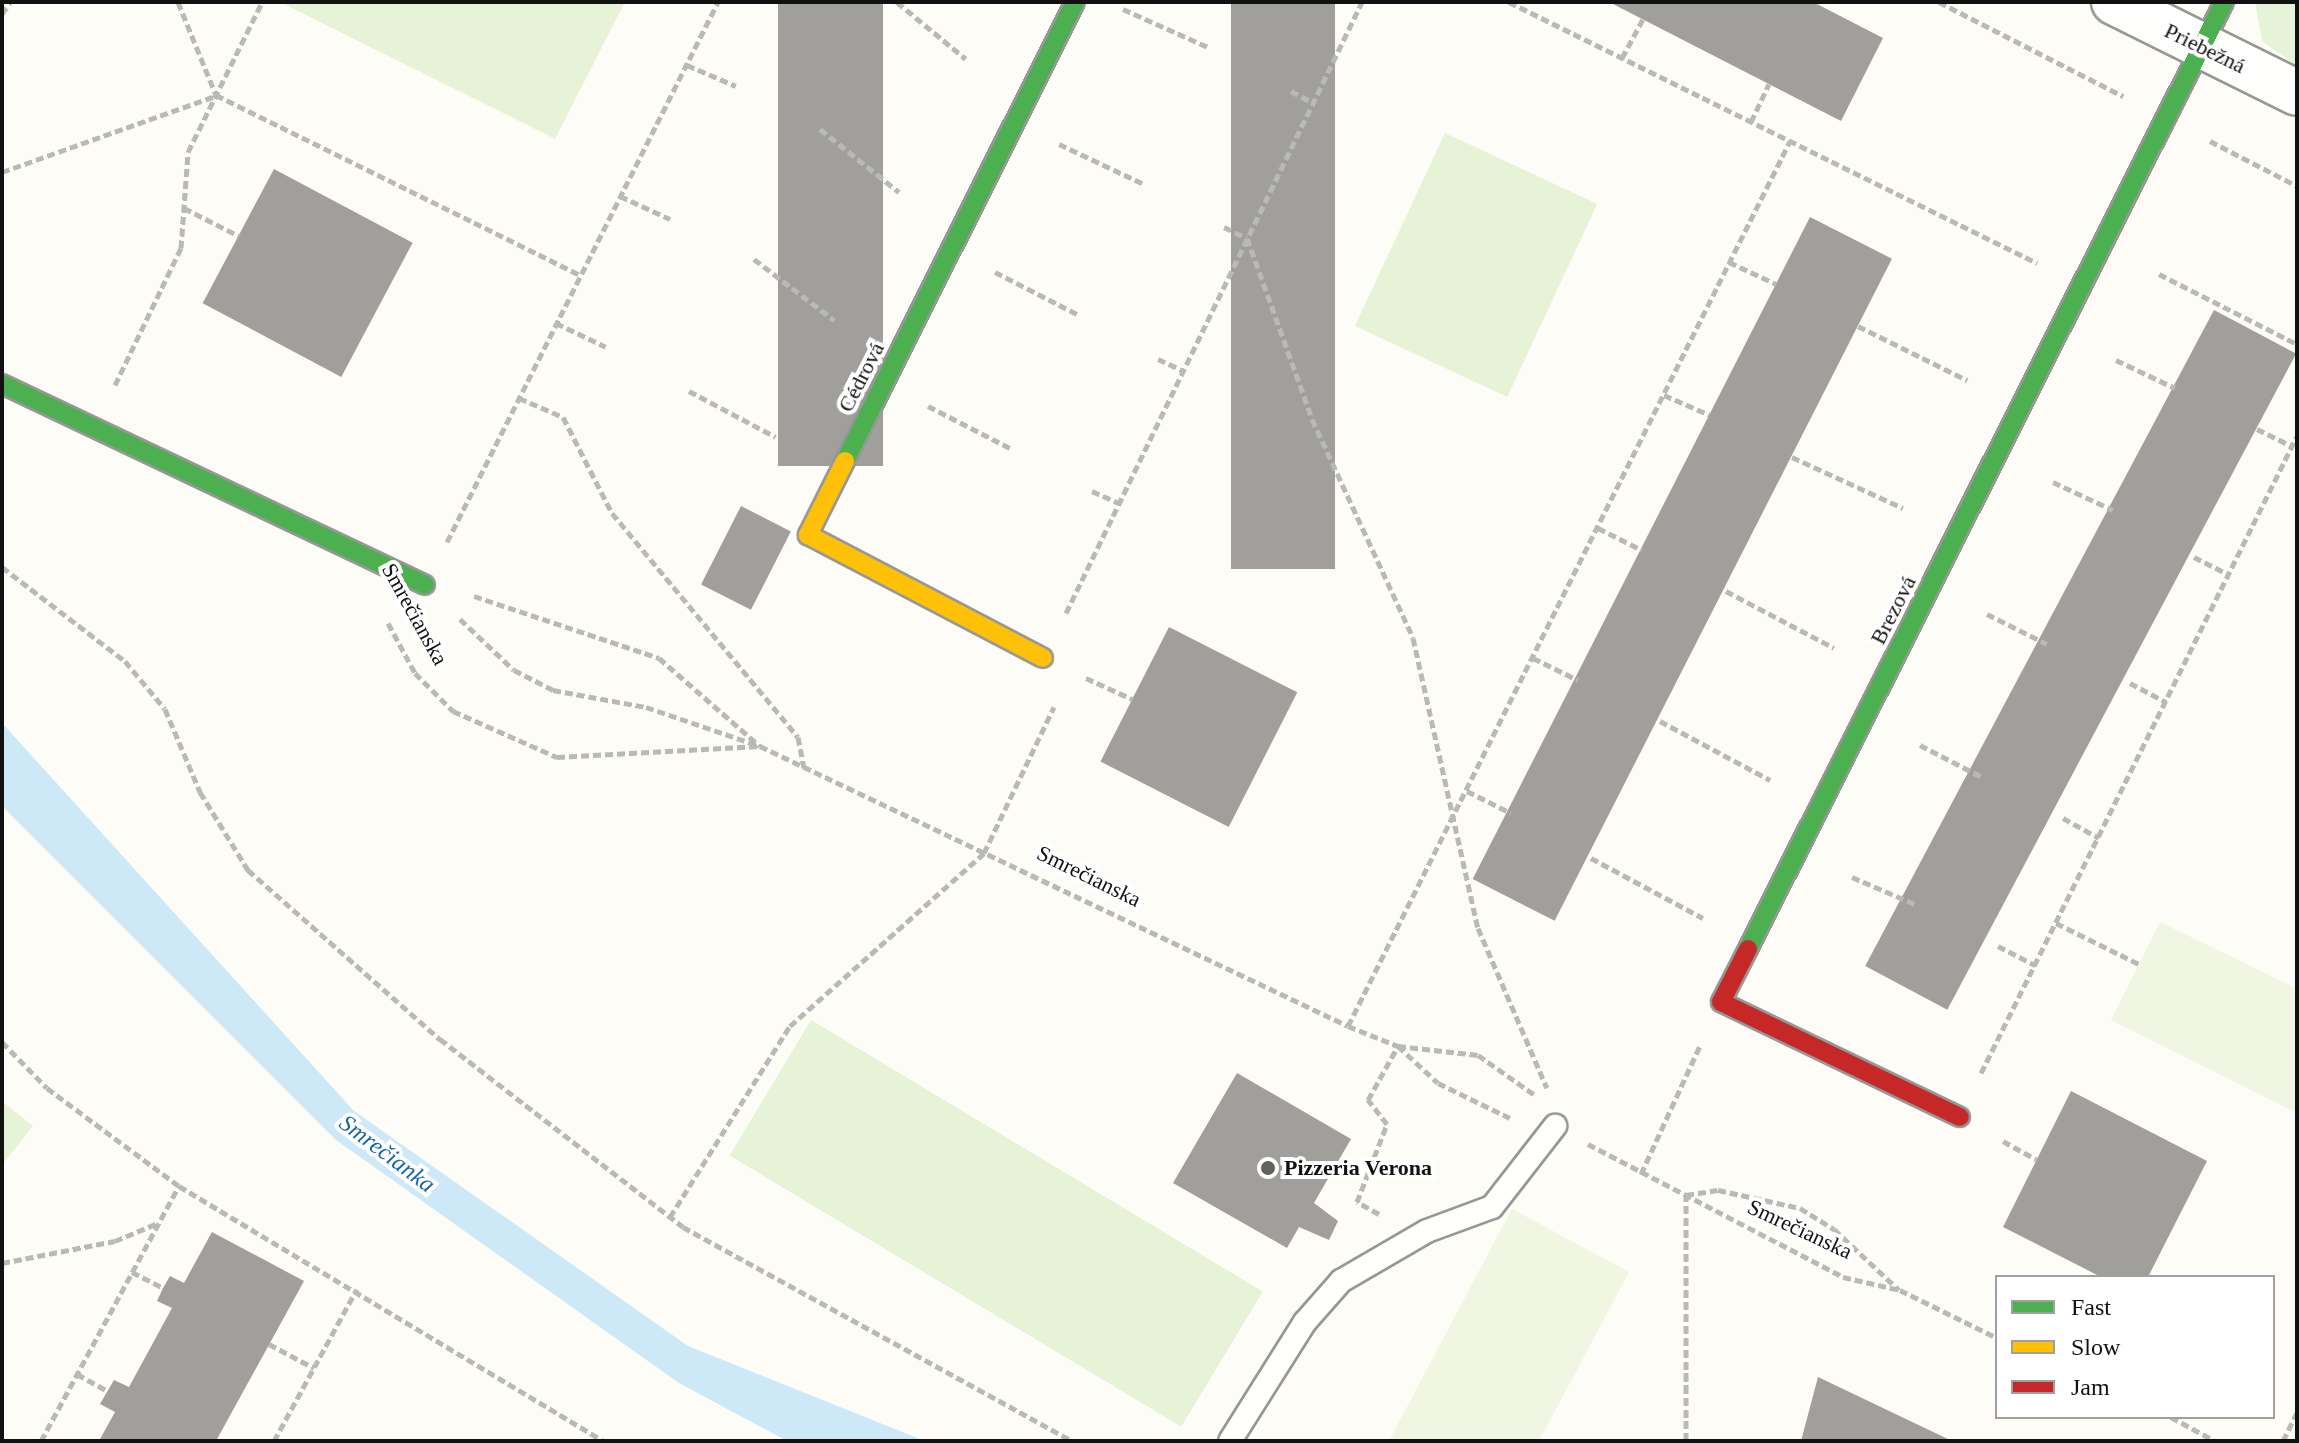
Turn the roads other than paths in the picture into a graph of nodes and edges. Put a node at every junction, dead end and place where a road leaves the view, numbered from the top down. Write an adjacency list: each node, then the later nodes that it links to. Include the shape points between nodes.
1 (1075, 2): 8 (street, Cédrová, via 808,535)
2 (2114, 2): 4 (street, Priebežná)
3 (2224, 2): 4 (street, Brezová)
4 (2202, 47): 5 (street, Priebežná); 9 (street, Brezová, via 1721,1002)
5 (2297, 93)
6 (2, 384): 7 (street, Smrečianska)
7 (425, 585)
8 (1043, 658)
9 (1960, 1117)
10 (1551, 1118): 11 (lane, via 1492,1207 1418,1236 1341,1281 1305,1322)
11 (1230, 1441)

